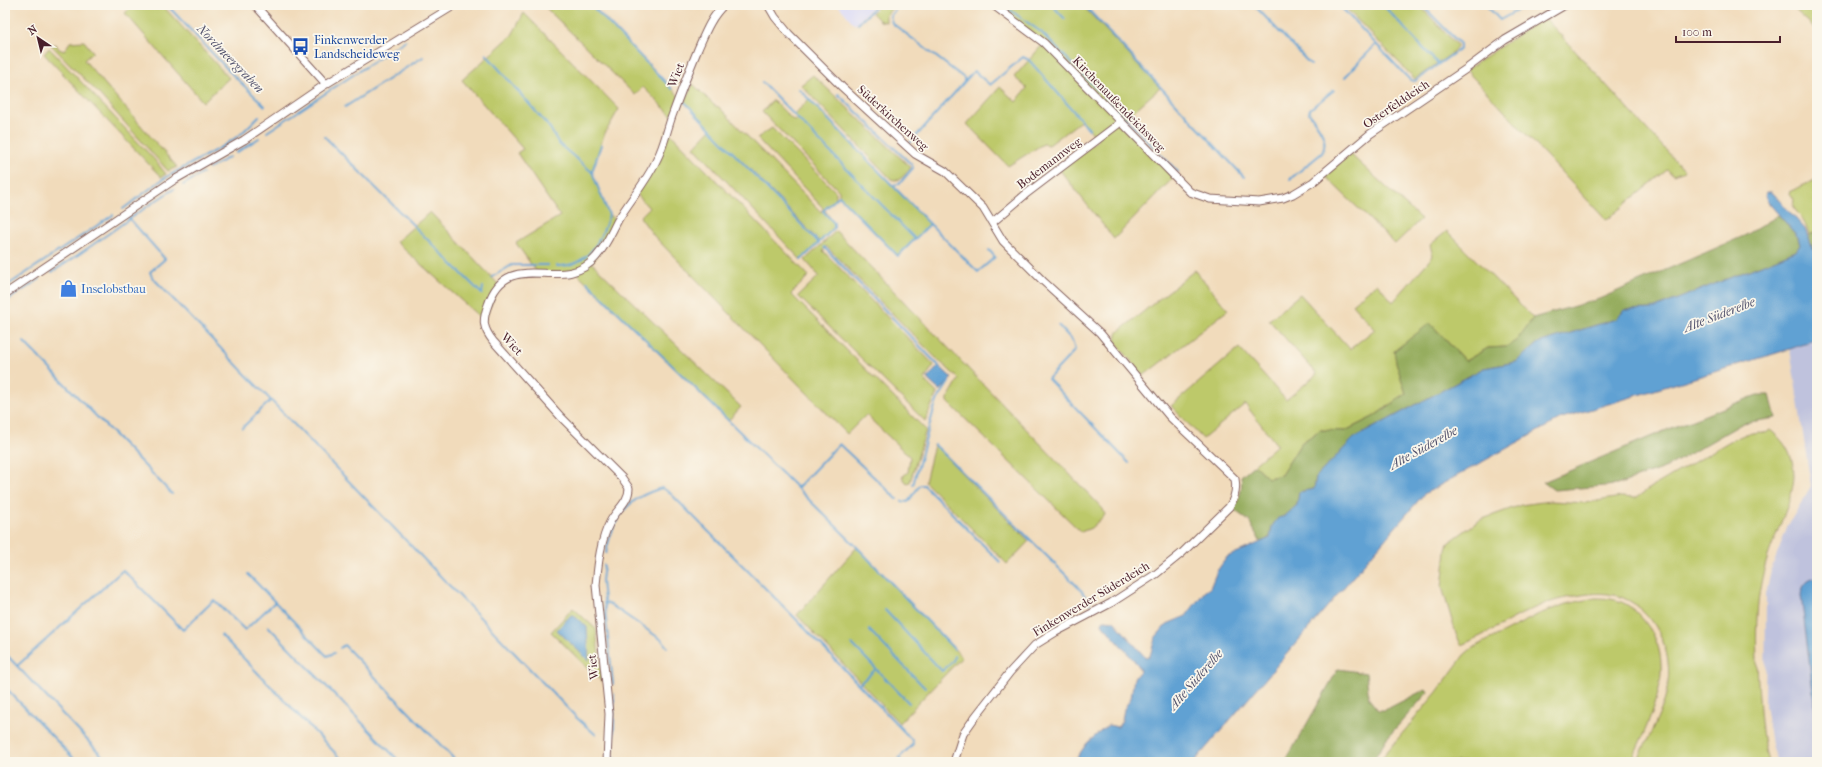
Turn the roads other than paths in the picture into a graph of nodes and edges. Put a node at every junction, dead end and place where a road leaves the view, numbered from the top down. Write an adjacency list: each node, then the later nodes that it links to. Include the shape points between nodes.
1 (257, 5): 7 (street)
2 (455, 5): 7 (street)
3 (724, 5): 13 (street, Wiet, via 714,16 705,33 679,96 658,159 617,221 603,249 591,263 576,272 517,274 505,279 493,293 484,321 485,331 493,341 629,488 627,499 610,522 605,535 596,586 609,714)
4 (768, 5): 10 (street, Süderkirchenweg, via 780,23 826,72 915,154 949,174 983,208)
5 (993, 5): 8 (street, Kirchenaußendeichsweg, via 1044,43)
6 (1565, 5): 9 (street, Osterfelddeich, via 1506,40 1370,134 1313,182 1293,194 1271,200)
7 (326, 84): 11 (street, via 244,140 174,180)
8 (1121, 122): 9 (street, Kirchenaußendeichsweg, via 1190,192 1210,199); 10 (street, Bodemannweg)
9 (1236, 201)
10 (993, 222): 12 (street, Süderkirchenweg, via 1003,241)
11 (5, 294)
12 (1109, 342): 14 (street, Finkenwerder Süderdeich, via 1170,417 1235,479 1235,496 1222,515 1156,574 1111,603 1045,638 1030,650 963,734)
13 (607, 762)
14 (954, 762)

